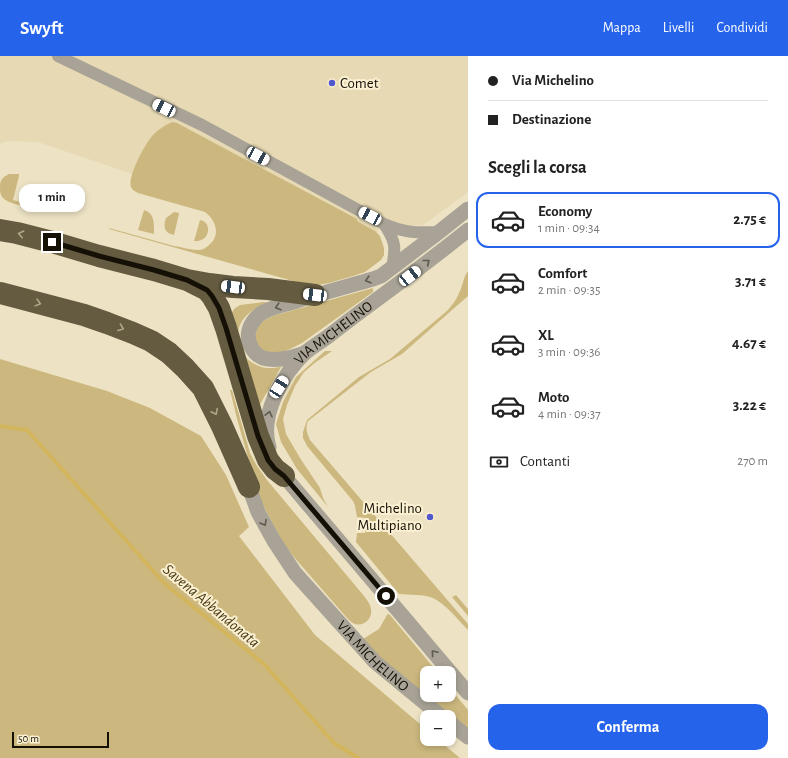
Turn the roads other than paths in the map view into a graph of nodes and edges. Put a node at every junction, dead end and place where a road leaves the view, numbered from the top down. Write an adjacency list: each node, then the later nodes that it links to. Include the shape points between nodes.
1 (58, 56): 3 (street, via 202,125)
2 (468, 210): 6 (street, VIA MICHELINO)
3 (384, 224): 6 (street, via 408,232); 7 (street, via 394,243)
4 (0, 230): 8 (highway, one-way to 4)
5 (468, 230): 11 (street, VIA MICHELINO, one-way to 5)
6 (439, 232): 7 (street, VIA MICHELINO)
7 (392, 268): 10 (street, VIA MICHELINO, one-way to 10, via 373,279)
8 (187, 280): 10 (highway); 12 (highway, via 207,290 219,308 260,442 268,460)
9 (0, 293): 13 (highway, one-way to 13, via 107,323 151,341 169,353 203,388)
10 (315, 295): 11 (street, VIA MICHELINO, one-way to 11, via 270,309 259,316 249,330 251,348 264,358 288,358)
11 (306, 353): 12 (street, VIA MICHELINO, one-way to 11, via 274,460 266,436 268,416 279,387)
12 (284, 476): 14 (street, VIA MICHELINO, one-way to 12)
13 (248, 487): 15 (street, VIA MICHELINO, one-way to 15, via 274,542 295,573 375,662)
14 (468, 693)
15 (433, 710)
16 (456, 728): 17 (street)
17 (468, 737)

